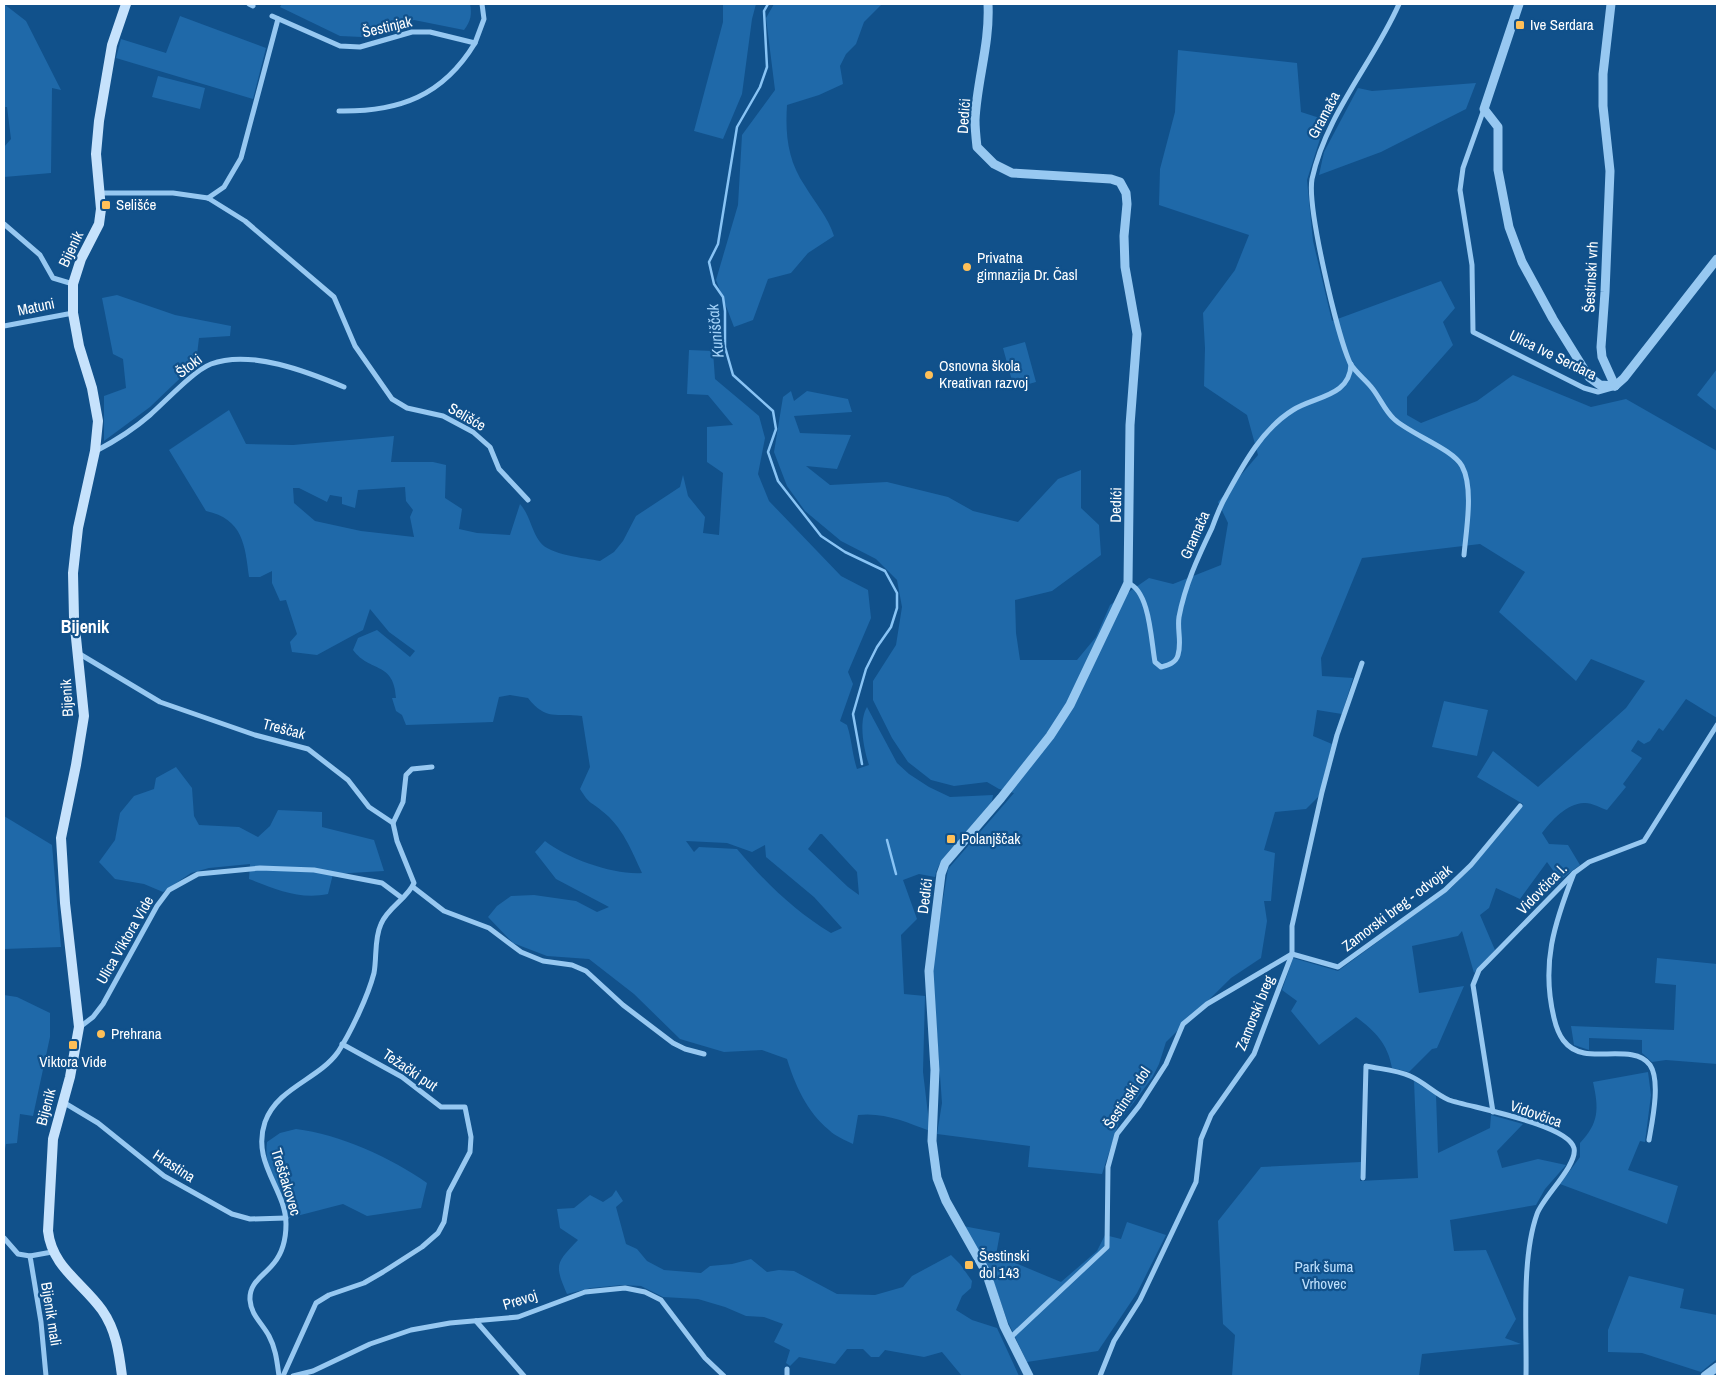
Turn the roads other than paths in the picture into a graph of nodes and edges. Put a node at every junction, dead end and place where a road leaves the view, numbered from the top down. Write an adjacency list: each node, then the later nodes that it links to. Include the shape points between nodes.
1 (126, 4): 12 (main road, Bijenik, via 112,45 99,121 96,154)
2 (482, 4): 9 (street, via 484,19)
3 (988, 4): 25 (street, Dedići, via 986,54 975,120 977,147 994,164 1012,173 1111,179 1120,182 1126,193 1124,267 1137,334 1130,425)
4 (1399, 4): 19 (street, Gramača, via 1320,145 1312,182 1317,235 1341,336)
5 (1519, 4): 10 (street, Ulica Ive Serdara)
6 (1611, 4): 20 (street, Šestinski vrh, via 1603,74 1610,171 1601,346 1602,357)
7 (272, 16): 8 (street, Šestinjak)
8 (278, 19): 9 (street, Šestinjak, via 340,46 360,47 412,32 430,32); 13 (street, via 241,158 224,187)
9 (475, 43): 11 (street, via 455,72 425,94 380,110)
10 (1484, 109): 20 (street, Ulica Ive Serdara, via 1498,127 1498,170 1509,227 1522,262 1589,377 1600,385); 20 (street, Ulica Ive Serdara, via 1463,168 1460,190 1472,265 1473,332 1584,388 1602,392)
11 (339, 111)
12 (101, 193): 13 (street, Selišće, via 173,192); 16 (main road, Bijenik, via 99,224 81,259)
13 (208, 198): 23 (street, Selišće, via 267,238 328,291 337,302 355,346 392,399 408,408 443,416 473,432 490,447 499,469)
14 (4, 224): 16 (street, via 37,251 52,278)
15 (1717, 259): 20 (street)
16 (73, 284): 17 (main road, Bijenik)
17 (73, 313): 18 (street, Matuni); 22 (main road, Bijenik, via 96,402)
18 (4, 326)
19 (1351, 364): 24 (street, Gramača, via 1392,418 1462,465 1467,482); 25 (street, Gramača, via 1347,383 1294,409 1263,437 1225,498 1183,599 1178,620 1178,658 1170,665 1161,668 1155,662 1147,612 1139,591)
20 (1615, 386)
21 (344, 387): 22 (street, Štoki, via 303,369 282,364 216,363 200,371 133,429)
22 (95, 451): 26 (main road, Bijenik, via 75,548 73,596)
23 (528, 500)
24 (1464, 555)
25 (1128, 584): 48 (street, Dedići, via 1070,705 1001,798 945,863 941,874 929,971 935,1070 932,1141 937,1178 946,1201 986,1272)
26 (78, 652): 31 (street, Treščak, via 160,702 314,752 348,780 369,807); 36 (main road, Bijenik, via 84,716 60,838)
27 (1362, 663): 35 (street, Zamorski breg, via 1337,735 1322,792 1292,926)
28 (1717, 726): 32 (street, Vidovčica I., via 1644,842 1589,862)
29 (432, 767): 31 (street, via 412,769 406,775 403,802)
30 (1520, 806): 35 (street, Zamorski breg - odvojak, via 1446,890 1338,967)
31 (393, 823): 33 (street, via 414,880)
32 (1574, 873): 40 (street, Vidovčica I., via 1475,976 1474,994); 41 (street, via 1561,905 1548,958 1550,1001 1557,1029 1564,1041 1576,1050 1638,1056 1650,1065 1654,1078 1654,1107)
33 (413, 887): 34 (street, Treščakovec); 38 (street, via 444,911 488,928 520,952 586,971 623,1005 673,1043)
34 (402, 898): 36 (street, Ulica Viktora Vide, via 382,883 314,870 260,868 198,874 169,890 103,1004); 37 (street, Treščakovec, via 388,911 380,926 371,981)
35 (1292, 954): 48 (street, Šestinski dol, via 1207,1004 1183,1024 1166,1064 1116,1134 1108,1166 1107,1247); 60 (street, Zamorski breg, via 1254,1054 1211,1115 1201,1140 1196,1182 1140,1300 1114,1342)
36 (80, 1028): 39 (main road, Bijenik)
37 (342, 1044): 43 (street, Treščakovec, via 332,1059 280,1099 264,1124 264,1162); 54 (street, Težački put, via 402,1077 441,1107 465,1107 471,1137 470,1152 450,1192 444,1222 438,1233 422,1248 378,1275 316,1303)
38 (704, 1054)
39 (63, 1102): 43 (street, Hrastina, via 98,1123 164,1176 232,1214 250,1219); 45 (main road, Bijenik, via 51,1155 48,1231)
40 (1493, 1112): 42 (street, Vidovčica, via 1444,1098 1410,1076 1366,1066); 61 (street, Vidovčica, via 1539,1124 1558,1133 1569,1140 1574,1152 1569,1166 1538,1212 1535,1223 1527,1286)
41 (1649, 1140)
42 (1363, 1178)
43 (286, 1218): 53 (street, Treščakovec, via 281,1252 274,1264 252,1285 250,1296 253,1312 272,1343)
44 (4, 1238): 46 (street, via 18,1254)
45 (52, 1252): 46 (street); 52 (main road, Bijenik, via 102,1310 116,1341)
46 (30, 1256): 51 (street, Bijenik mali, via 41,1322)
47 (476, 1321): 55 (street, Prevoj, via 436,1325 390,1337 313,1372); 56 (street); 57 (street, Prevoj, via 518,1317 585,1292 636,1290 661,1300 705,1358)
48 (1010, 1338): 59 (street)
49 (1717, 1367): 62 (street)
50 (787, 1368): 58 (street)
51 (45, 1376)
52 (122, 1376)
53 (279, 1376)
54 (283, 1376)
55 (292, 1376)
56 (524, 1376)
57 (724, 1376)
58 (787, 1376)
59 (1029, 1376)
60 (1100, 1376)
61 (1526, 1376)
62 (1705, 1376)

